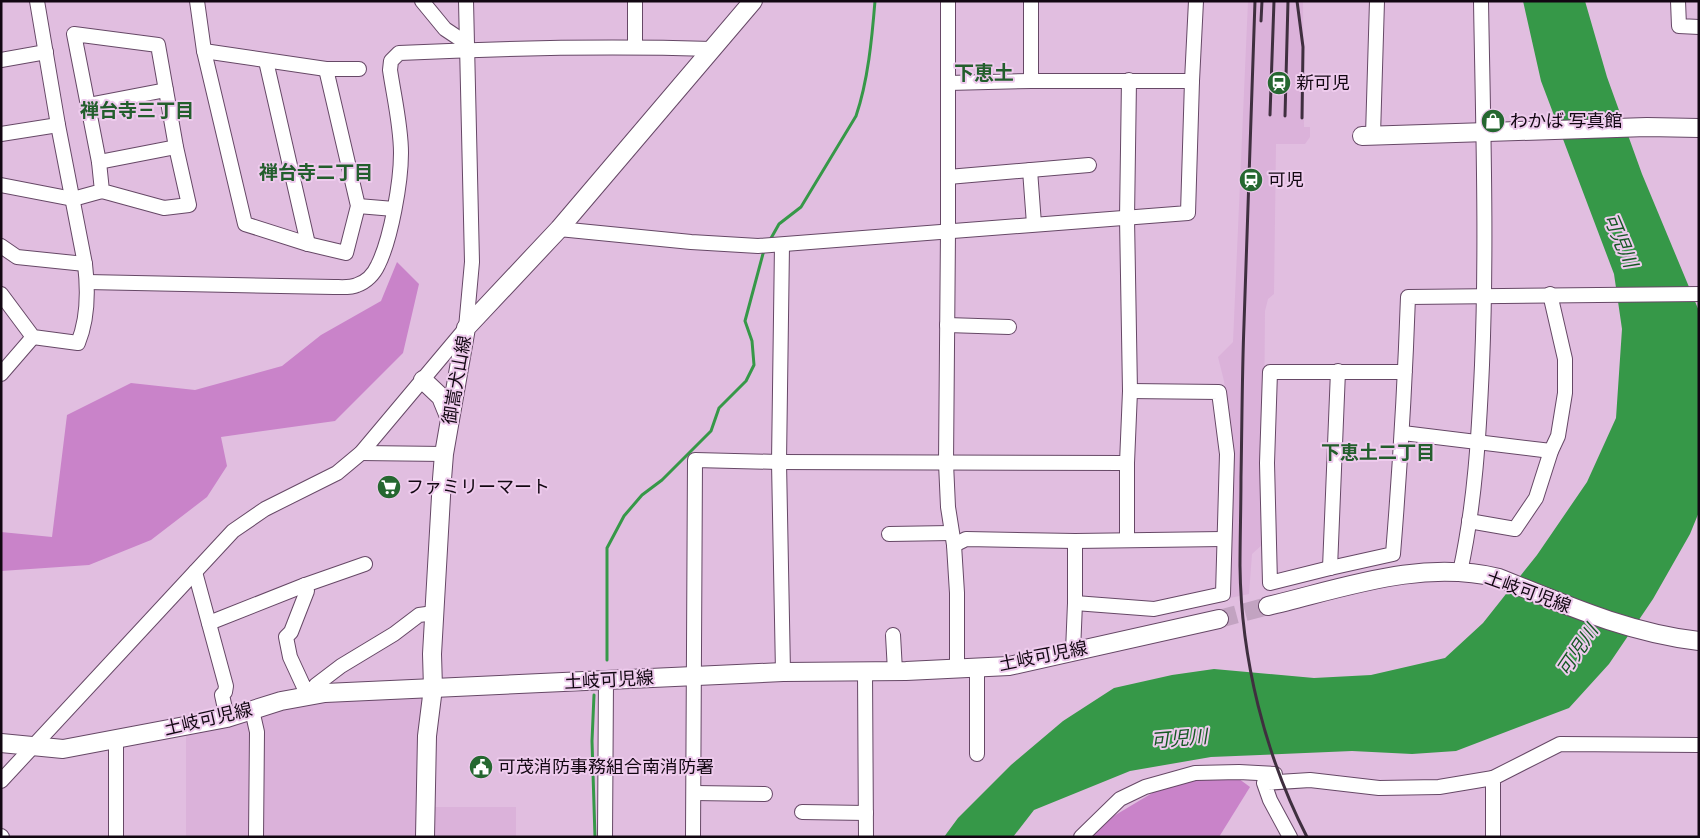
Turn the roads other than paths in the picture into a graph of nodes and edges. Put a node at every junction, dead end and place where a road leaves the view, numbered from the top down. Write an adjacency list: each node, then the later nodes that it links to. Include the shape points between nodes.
1 (37, 1): 18 (street)
2 (197, 1): 17 (street)
3 (422, 1): 14 (street, via 445,29)
4 (466, 1): 14 (street)
5 (635, 1): 15 (street)
6 (753, 1): 16 (main road, 御嵩犬山線)
7 (948, 1): 26 (street)
8 (1031, 1): 25 (street)
9 (1196, 1): 24 (street)
10 (1377, 1): 33 (street)
11 (1482, 1): 31 (street)
12 (1678, 1): 13 (street, via 1679,26)
13 (1699, 27)
14 (467, 46): 15 (street); 43 (street, via 399,53 391,61 401,153); 59 (street, via 472,262)
15 (635, 47): 16 (street)
16 (712, 49): 46 (main road, 御嵩犬山線)
17 (204, 51): 20 (street); 48 (street, via 245,224)
18 (46, 52): 19 (street); 29 (street)
19 (1, 60)
20 (266, 61): 21 (street); 48 (street)
21 (326, 69): 22 (street); 42 (street)
22 (360, 69)
23 (1129, 80): 24 (street); 25 (street); 44 (street)
24 (1192, 80): 44 (street, via 1188,213)
25 (1031, 81): 26 (street)
26 (948, 83): 38 (street)
27 (166, 90): 28 (street); 28 (street, via 158,45 74,34); 34 (street)
28 (88, 106): 35 (street)
29 (58, 125): 32 (street); 41 (street)
30 (1699, 128): 31 (main road)
31 (1483, 132): 33 (main road); 56 (street)
32 (1, 134)
33 (1368, 135)
34 (176, 147): 35 (street); 40 (street, via 189,206 164,208)
35 (99, 162): 40 (street)
36 (1089, 165): 37 (street)
37 (1030, 170): 38 (street); 45 (street)
38 (948, 177): 47 (street)
39 (1, 185): 41 (street)
40 (102, 192): 41 (street)
41 (73, 200): 51 (street)
42 (358, 206): 43 (street); 48 (street, via 346,253)
43 (394, 209): 52 (street, via 378,266 369,278 355,286)
44 (1127, 218): 45 (street); 65 (street)
45 (1034, 224): 47 (street)
46 (560, 229): 49 (street, via 691,242); 59 (main road, 御嵩犬山線)
47 (948, 231): 49 (street); 57 (street)
48 (308, 244)
49 (782, 245): 72 (street)
50 (1, 246): 51 (street, via 17,258)
51 (85, 264): 52 (street)
52 (87, 282): 60 (street, via 78,343)
53 (1, 294): 60 (street)
54 (1550, 294): 55 (street); 56 (street); 69 (street, via 1565,358 1558,436)
55 (1699, 294)
56 (1485, 295): 62 (street, via 1408,297); 68 (street)
57 (947, 325): 58 (street); 73 (street)
58 (1009, 327)
59 (466, 328): 64 (street); 66 (main road, 御嵩犬山線)
60 (33, 337): 63 (street)
61 (1338, 372): 62 (street); 82 (street); 82 (street, via 1270,372 1267,463 1270,583)
62 (1405, 372): 67 (street)
63 (1, 374)
64 (423, 380): 66 (main road, via 441,397); 70 (street)
65 (1130, 391): 74 (street); 78 (street, via 1219,392 1227,454)
66 (450, 420): 71 (main road, 御嵩犬山線)
67 (1403, 433): 68 (street); 82 (street, via 1393,554)
68 (1479, 442): 69 (street); 75 (street)
69 (1551, 450): 75 (street, via 1536,498 1515,529)
70 (361, 453): 71 (street); 83 (street, via 337,473 265,510 233,531)
71 (444, 454): 88 (main road, 御嵩犬山線)
72 (779, 462): 73 (street); 97 (street); 99 (street, via 695,460)
73 (946, 463): 74 (street); 77 (street)
74 (1127, 463): 79 (street)
75 (1469, 521): 84 (street)
76 (889, 534): 77 (street)
77 (952, 539): 80 (street); 95 (street, via 957,593)
78 (1223, 539): 79 (street); 86 (street, via 1223,594 1154,610)
79 (1127, 540): 80 (street)
80 (1075, 541): 86 (street)
81 (365, 564): 85 (street)
82 (1330, 568)
83 (195, 572): 90 (street); 108 (street)
84 (1460, 572): 87 (main road, 土岐可児線, via 1400,574); 92 (main road, 土岐可児線, via 1499,578 1609,622)
85 (305, 585): 90 (street); 102 (street, via 307,591 286,637 290,657)
86 (1075, 603): 93 (street)
87 (1268, 606)
88 (434, 613): 101 (main road, 御嵩犬山線); 102 (street, via 418,615 394,634 341,666 316,685)
89 (1219, 619): 93 (main road, 土岐可児線)
90 (209, 623): 104 (street, via 226,686 222,696)
91 (893, 635): 96 (street)
92 (1699, 641)
93 (1073, 651): 94 (main road, 土岐可児線, via 1008,666)
94 (977, 667): 95 (main road, 土岐可児線); 109 (street)
95 (957, 669): 96 (main road, 土岐可児線)
96 (895, 671): 98 (main road, 土岐可児線)
97 (783, 672): 98 (main road, 土岐可児線); 99 (main road, 土岐可児線)
98 (865, 672): 116 (street)
99 (693, 676): 100 (main road, 土岐可児線); 113 (street)
100 (606, 680): 101 (main road, 土岐可児線); 120 (street)
101 (433, 688): 102 (main road, 土岐可児線); 119 (main road, 御嵩犬山線, via 427,736)
102 (308, 696): 103 (main road, 土岐可児線)
103 (252, 710): 104 (main road, 土岐可児線); 118 (street, via 257,732)
104 (227, 718): 105 (main road, 土岐可児線)
105 (116, 739): 108 (main road, 土岐可児線, via 63,749); 117 (street)
106 (1, 743): 108 (main road, 土岐可児線)
107 (1699, 745): 111 (street, via 1560,744)
108 (32, 747): 112 (street)
109 (977, 754)
110 (1275, 774): 123 (street, via 1195,773 1145,787 1120,799)
111 (1493, 778): 124 (street, via 1439,787 1379,788 1310,780 1264,783); 125 (street)
112 (1, 781)
113 (694, 793): 114 (street); 121 (street)
114 (765, 794)
115 (802, 812): 116 (street)
116 (866, 813): 122 (street)
117 (116, 837)
118 (256, 837)
119 (425, 837)
120 (605, 837)
121 (693, 837)
122 (866, 837)
123 (1081, 837)
124 (1290, 837)
125 (1493, 837)

